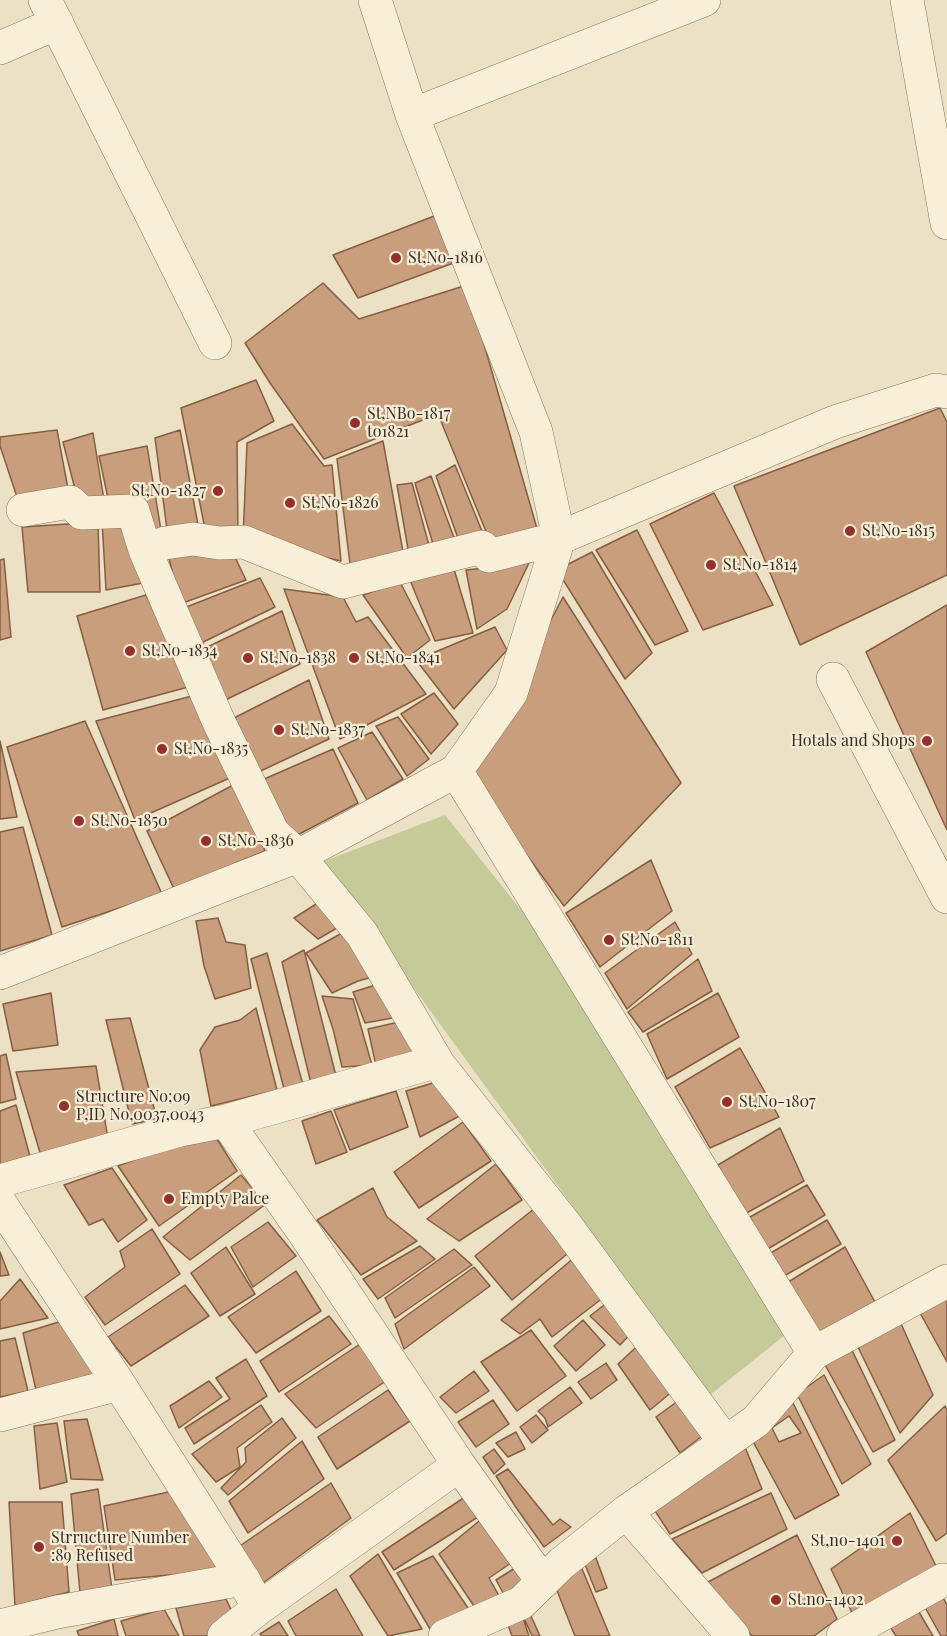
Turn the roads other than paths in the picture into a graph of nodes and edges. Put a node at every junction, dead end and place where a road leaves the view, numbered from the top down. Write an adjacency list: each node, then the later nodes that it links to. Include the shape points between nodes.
1 (375, 0): 6 (street)
2 (704, 0): 6 (street)
3 (907, 0): 7 (street)
4 (51, 12): 5 (street); 8 (street)
5 (0, 48)
6 (412, 115): 11 (street, via 536,432)
7 (947, 223)
8 (215, 343)
9 (947, 392): 11 (street, via 936,390 835,422)
10 (22, 510): 12 (street, via 70,502 82,513 133,511)
11 (559, 538): 12 (street, via 489,556 482,547 343,582 244,542 194,539); 14 (street, via 511,693)
12 (145, 550): 15 (street, via 254,797 273,833)
13 (833, 678): 16 (street)
14 (456, 771): 15 (street); 23 (street)
15 (298, 856): 17 (street); 18 (street, via 362,934)
16 (947, 897)
17 (0, 973)
18 (439, 1065): 19 (street, via 435,1062); 26 (street, via 565,1224)
19 (226, 1121): 20 (street, via 180,1130); 27 (street)
20 (0, 1181)
21 (0, 1203): 24 (street)
22 (947, 1281): 23 (street)
23 (814, 1353): 26 (street, via 756,1421)
24 (119, 1384): 25 (street); 29 (street)
25 (0, 1415)
26 (725, 1442): 28 (street)
27 (459, 1465): 31 (street); 32 (street)
28 (626, 1512): 31 (street); 36 (street)
29 (243, 1579): 32 (street); 33 (street)
30 (943, 1580): 37 (street)
31 (543, 1582): 35 (street, via 521,1603)
32 (259, 1608): 34 (street)
33 (0, 1626)
34 (225, 1636)
35 (445, 1636)
36 (733, 1636)
37 (843, 1636)

